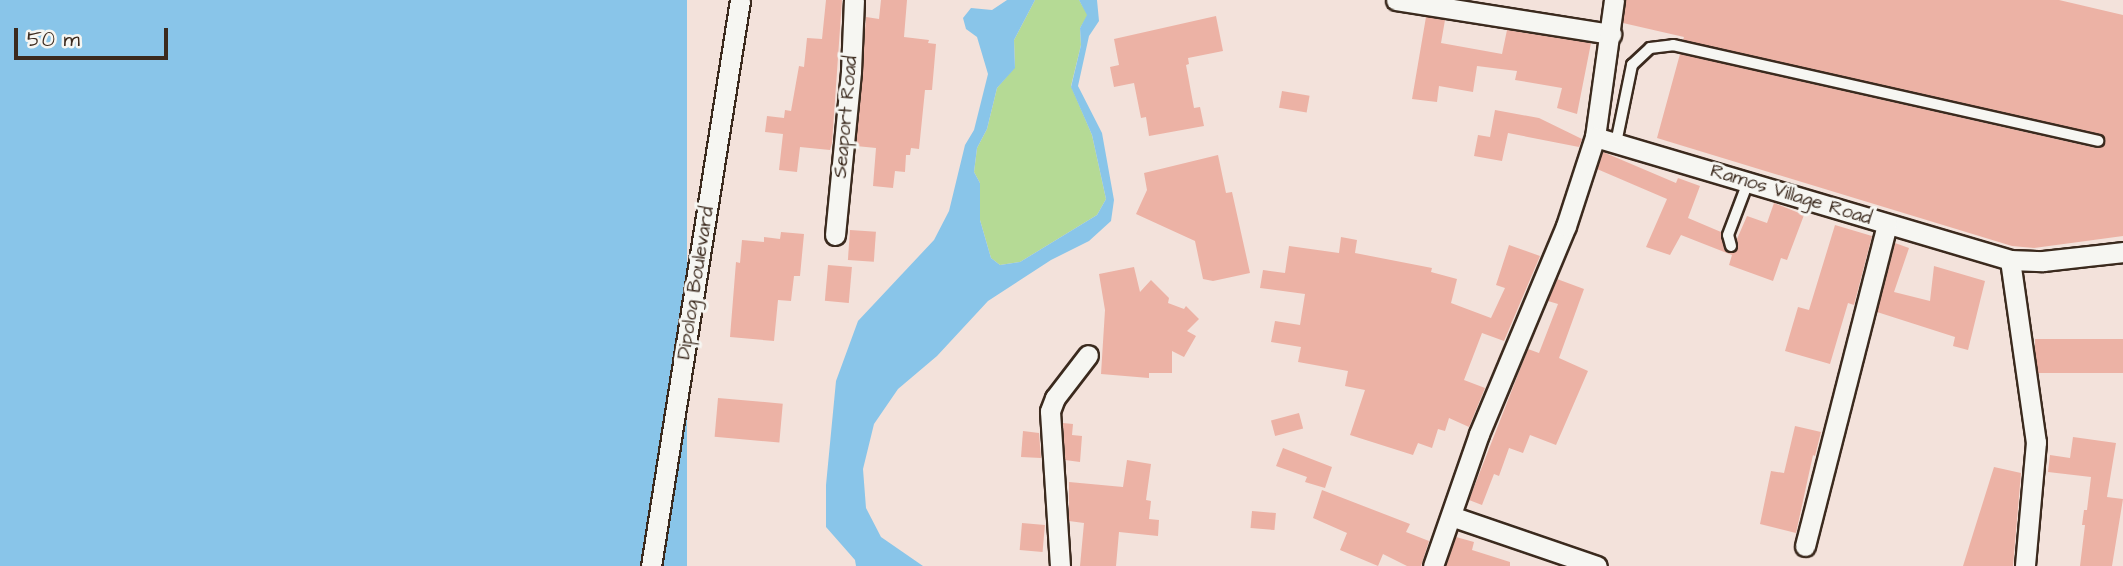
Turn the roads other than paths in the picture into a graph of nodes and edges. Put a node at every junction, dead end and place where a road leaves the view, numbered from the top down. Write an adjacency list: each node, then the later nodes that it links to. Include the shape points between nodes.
1 (740, 0): 18 (street, Dipolog Boulevard)
2 (854, 0): 11 (street, Seaport Road)
3 (1396, 0): 5 (street)
4 (1614, 0): 5 (street)
5 (1611, 34): 6 (street)
6 (1595, 137): 8 (street, Ramos Village Road); 16 (street, via 1566,226 1479,435)
7 (2098, 142): 8 (lane, via 1673,45 1650,48 1632,65)
8 (1616, 143): 9 (street, Ramos Village Road)
9 (1748, 183): 10 (street, Ramos Village Road); 12 (lane, via 1728,235)
10 (1887, 225): 14 (street, Ramos Village Road); 17 (street)
11 (835, 235)
12 (1731, 246)
13 (2123, 252): 14 (street, Ramos Village Road)
14 (2010, 261): 22 (street, via 2035,430)
15 (1088, 355): 19 (street, via 1050,411)
16 (1451, 516): 20 (street); 21 (street)
17 (1805, 546)
18 (651, 566)
19 (1060, 566)
20 (1433, 566)
21 (1597, 566)
22 (2025, 566)

